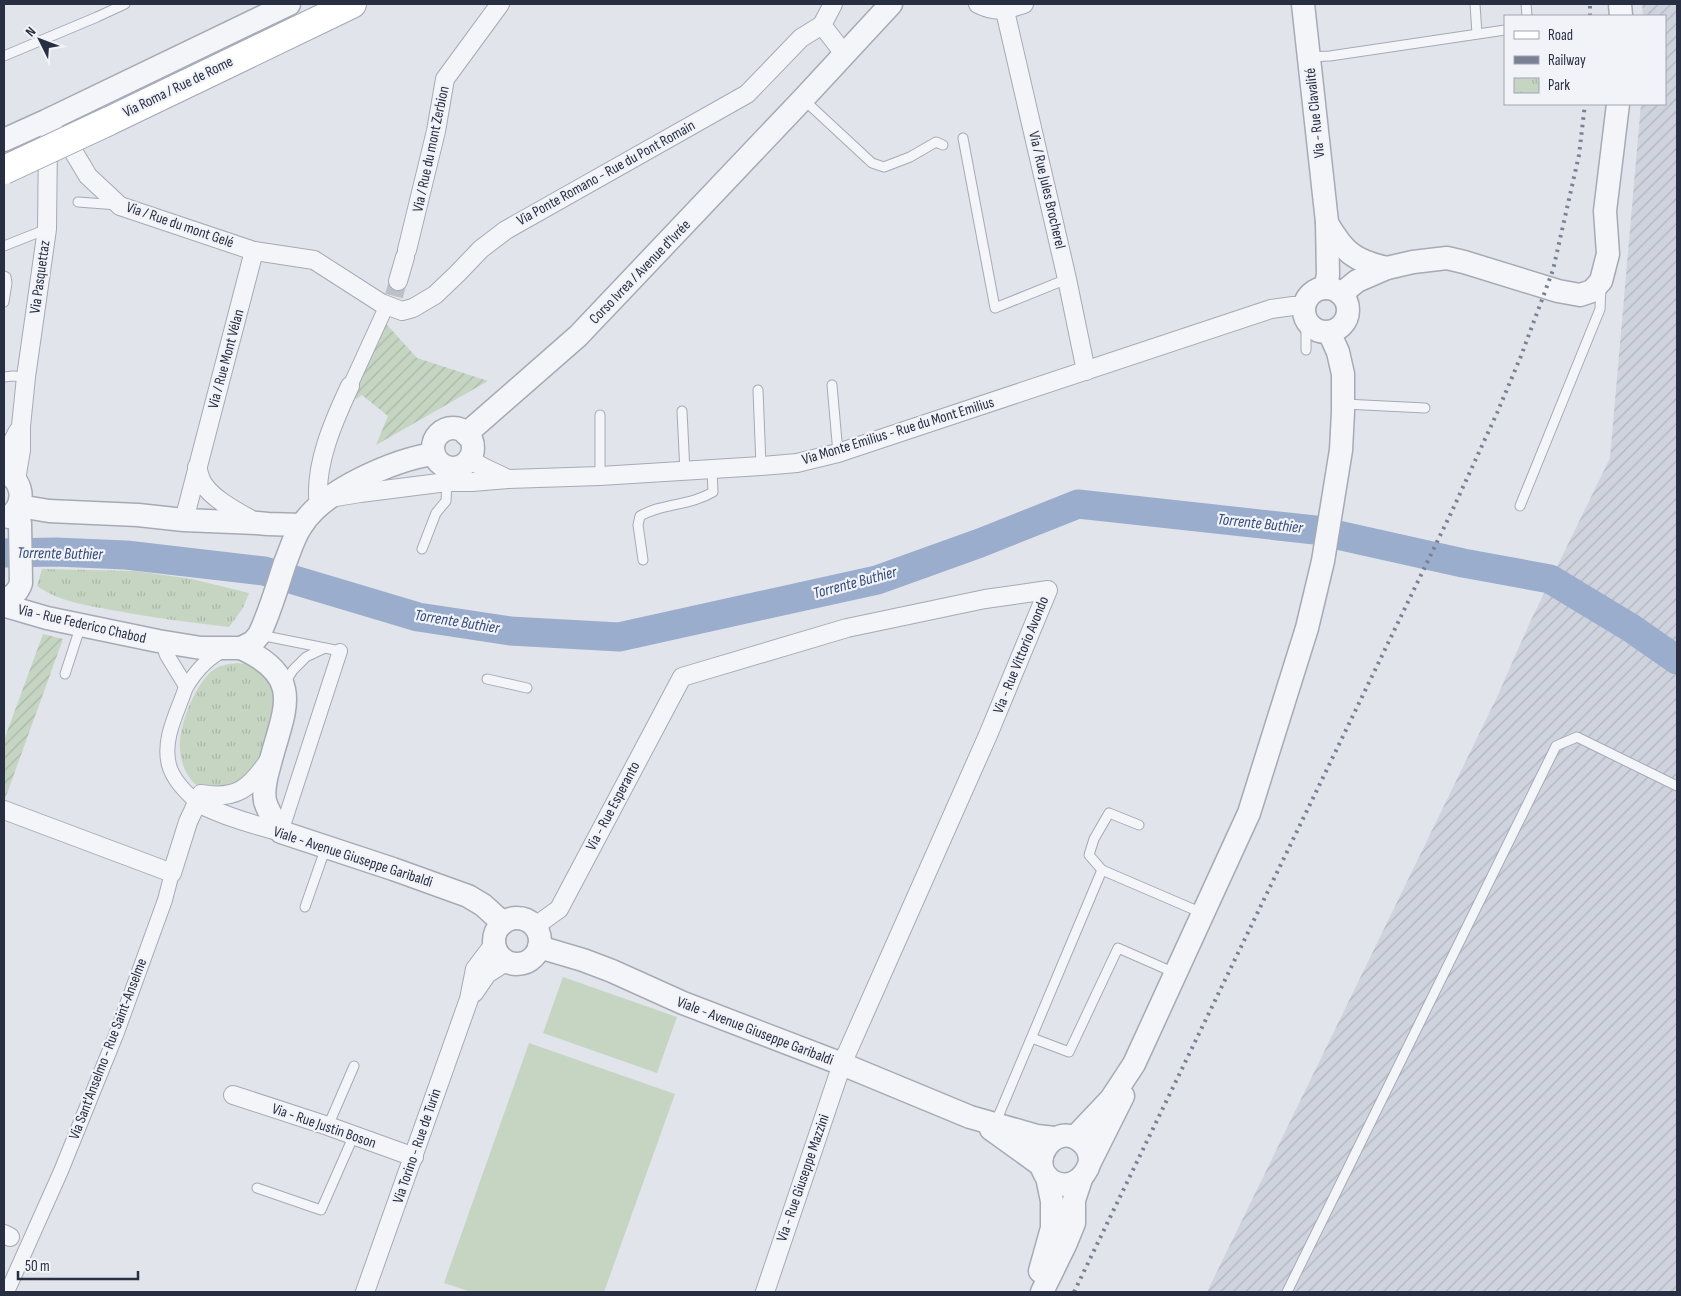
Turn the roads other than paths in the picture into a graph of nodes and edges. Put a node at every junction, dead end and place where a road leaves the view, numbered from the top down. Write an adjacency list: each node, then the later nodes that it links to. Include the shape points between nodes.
1 (125, 4): 16 (lane)
2 (289, 4): 20 (street)
3 (352, 4): 24 (main road, Via Roma / Rue de Rome, bridge)
4 (500, 4): 36 (street, Via / Rue du mont Zerbion, via 445,79 415,222)
5 (832, 4): 12 (street)
6 (891, 4): 15 (street, Corso Ivrea / Avenue d'Ivrée)
7 (978, 4): 11 (street)
8 (1024, 4): 11 (street)
9 (1303, 4): 17 (street, Via - Rue Clavalité)
10 (1475, 4): 14 (lane)
11 (1005, 10): 33 (street, Via / Rue Jules Brocherel)
12 (822, 25): 15 (street); 36 (street, Via Ponte Romano - Rue du Pont Romain, via 801,38 747,94 506,230 481,249 434,295 402,311)
13 (1504, 30): 14 (lane)
14 (1478, 34): 17 (lane)
15 (845, 55): 18 (street, Corso Ivrea / Avenue d'Ivrée)
16 (4, 56)
17 (1309, 57): 27 (street, Via - Rue Clavalité)
18 (803, 99): 23 (lane, via 872,163 884,167 936,142); 51 (street, Corso Ivrea / Avenue d'Ivrée, via 578,336)
19 (1618, 105): 34 (street, via 1605,212 1608,254)
20 (48, 125): 22 (street); 26 (street, Via / Rue du mont Gelé, via 67,141 88,176); 28 (street, Via Pasquettaz)
21 (963, 138): 33 (lane, via 995,308)
22 (4, 140)
23 (943, 145)
24 (4, 170)
25 (78, 202): 26 (lane)
26 (120, 206): 30 (street, Via / Rue du mont Gelé)
27 (1327, 222): 31 (street, via 1356,258 1370,264); 35 (street, Via - Rue Clavalité, via 1328,275)
28 (47, 229): 29 (lane); 42 (street, Via Pasquettaz)
29 (4, 246)
30 (254, 251): 36 (street, Via / Rue du mont Gelé, via 314,260); 57 (street, Via / Rue Mont Vélan)
31 (1402, 268): 34 (street, via 1447,258 1580,295 1592,291); 35 (street, via 1357,280)
32 (4, 276): 37 (lane, via 7,283)
33 (1067, 279): 40 (street, Via / Rue Jules Brocherel)
34 (1602, 281): 65 (lane, via 1600,309)
35 (1333, 291): 38 (street, via 1311,294); 38 (street, Via - Rue Clavalité, via 1347,306 1345,320 1341,325)
36 (393, 294): 44 (street)
37 (4, 302)
38 (1315, 321): 39 (lane, via 1306,332); 40 (street, Via Monte Emilius - Rue du Mont Emilius, via 1294,306 1271,309); 46 (street, via 1338,352 1343,374)
39 (1306, 350)
40 (1086, 371): 52 (street, Via Monte Emilius - Rue du Mont Emilius)
41 (4, 377): 42 (lane)
42 (26, 377): 50 (street, Via Pasquettaz)
43 (832, 385): 52 (lane)
44 (350, 386): 64 (street, via 320,466 317,492)
45 (758, 390): 56 (lane)
46 (1343, 404): 47 (lane); 95 (street, via 1341,450 1324,561 1307,628 1249,813)
47 (1425, 408)
48 (682, 410): 59 (lane)
49 (600, 415): 61 (lane)
50 (21, 426): 54 (street, Via Pasquettaz); 60 (street, Via Pasquettaz, via 21,450)
51 (466, 434): 53 (street, via 452,428 442,431 435,438); 55 (street, via 473,448)
52 (838, 453): 56 (street, Via Monte Emilius - Rue du Mont Emilius, via 797,463)
53 (433, 454): 55 (street, via 443,466 453,468); 64 (street, via 402,461 359,480)
54 (4, 458)
55 (469, 459): 62 (street, via 493,471)
56 (761, 466): 58 (street, Via Monte Emilius - Rue du Mont Emilius)
57 (197, 467): 67 (street, Via / Rue Mont Vélan); 68 (street, via 205,487)
58 (712, 470): 59 (street, Via Monte Emilius - Rue du Mont Emilius); 71 (lane, via 713,492 640,516)
59 (685, 472): 61 (street, Via Monte Emilius - Rue du Mont Emilius)
60 (10, 476): 66 (street, via 21,492)
61 (600, 476): 62 (street, Via Monte Emilius - Rue du Mont Emilius)
62 (502, 480): 63 (street, Via Monte Emilius - Rue du Mont Emilius)
63 (447, 482): 64 (street, Via Monte Emilius - Rue du Mont Emilius, via 360,493); 70 (lane, via 446,501 436,513)
64 (324, 502): 69 (street)
65 (1520, 506)
66 (14, 516): 67 (street, via 49,511 138,514); 72 (street, via 21,583)
67 (184, 520): 68 (street)
68 (256, 523): 69 (street)
69 (301, 525): 74 (street)
70 (422, 549)
71 (642, 560)
72 (5, 603): 73 (street, Via - Rue Federico Chabod, via 47,618)
73 (81, 624): 75 (street, Via - Rue Federico Chabod); 79 (lane)
74 (262, 629): 76 (street, via 253,642); 77 (lane)
75 (158, 642): 76 (street, Via - Rue Federico Chabod, via 201,648); 83 (street, Via - Rue Federico Chabod, via 164,646 166,655)
76 (235, 648): 82 (street, via 267,662); 83 (street, via 219,652 199,668)
77 (325, 648): 78 (lane); 82 (lane, via 306,657)
78 (340, 651): 90 (street)
79 (65, 674)
80 (682, 677): 97 (street, Via - Rue Esperanto, via 559,909); 101 (street, Via - Rue Vittorio Avondo, via 848,628 1048,590)
81 (486, 679): 84 (lane)
82 (284, 685): 85 (street, via 286,704)
83 (186, 686): 87 (street, via 167,744 167,756 179,784)
84 (527, 688)
85 (272, 755): 87 (street, via 246,788 224,796 201,794); 90 (street, via 265,780 265,800)
86 (1677, 786): 123 (lane, via 1577,737 1556,746)
87 (196, 802): 90 (street, Viale - Avenue Giuseppe Garibaldi); 93 (street, Via Sant'Anselmo - Rue Saint-Anselme)
88 (4, 810): 93 (street)
89 (1139, 825): 92 (lane, via 1109,812 1089,855)
90 (281, 832): 91 (street, Viale - Avenue Giuseppe Garibaldi)
91 (326, 846): 94 (lane); 96 (street, Viale - Avenue Giuseppe Garibaldi, via 468,896)
92 (1102, 870): 95 (lane); 100 (lane)
93 (172, 873): 116 (street, Via Sant'Anselmo - Rue Saint-Anselme, via 120,1023)
94 (305, 907)
95 (1202, 913): 99 (street)
96 (503, 923): 97 (street, Viale - Avenue Giuseppe Garibaldi, via 520,918 530,923); 98 (street, via 494,936)
97 (537, 937): 98 (street, via 535,954 522,964 514,964); 101 (street, Viale - Avenue Giuseppe Garibaldi, via 690,1006)
98 (500, 953): 110 (street, Via Torino - Rue de Turin, via 475,969 469,999)
99 (1176, 973): 100 (lane, via 1118,948 1069,1052); 102 (street)
100 (1032, 1038): 106 (lane)
101 (842, 1064): 105 (street, Viale - Avenue Giuseppe Garibaldi); 119 (street, Via - Rue Giuseppe Mazzini)
102 (1134, 1064): 109 (street, via 1112,1098); 111 (street, via 1130,1083)
103 (354, 1066): 107 (lane)
104 (234, 1095): 107 (street, Via - Rue Justin Boson)
105 (970, 1117): 106 (street, Viale - Avenue Giuseppe Garibaldi); 112 (street, Viale - Avenue Giuseppe Garibaldi, via 996,1132)
106 (995, 1124): 109 (street, Viale - Avenue Giuseppe Garibaldi, via 1037,1136)
107 (328, 1126): 108 (street, Via - Rue Justin Boson)
108 (354, 1135): 110 (street, Via - Rue Justin Boson); 113 (lane, via 321,1210)
109 (1064, 1138): 111 (street, via 1084,1144 1088,1149); 112 (street, via 1046,1145 1041,1157)
110 (414, 1157): 118 (street, Via Torino - Rue de Turin)
111 (1086, 1170): 112 (street, via 1072,1184 1053,1181); 122 (street, via 1074,1200 1074,1223)
112 (1044, 1171): 115 (street, via 1052,1200)
113 (257, 1188)
114 (7, 1235): 116 (street)
115 (1049, 1242): 120 (street); 121 (street, via 1051,1250 1046,1267)
116 (28, 1244): 117 (street, Via Sant'Anselmo - Rue Saint-Anselme)
117 (7, 1292)
118 (366, 1292)
119 (765, 1292)
120 (1030, 1292)
121 (1034, 1292)
122 (1042, 1292)
123 (1287, 1292)

